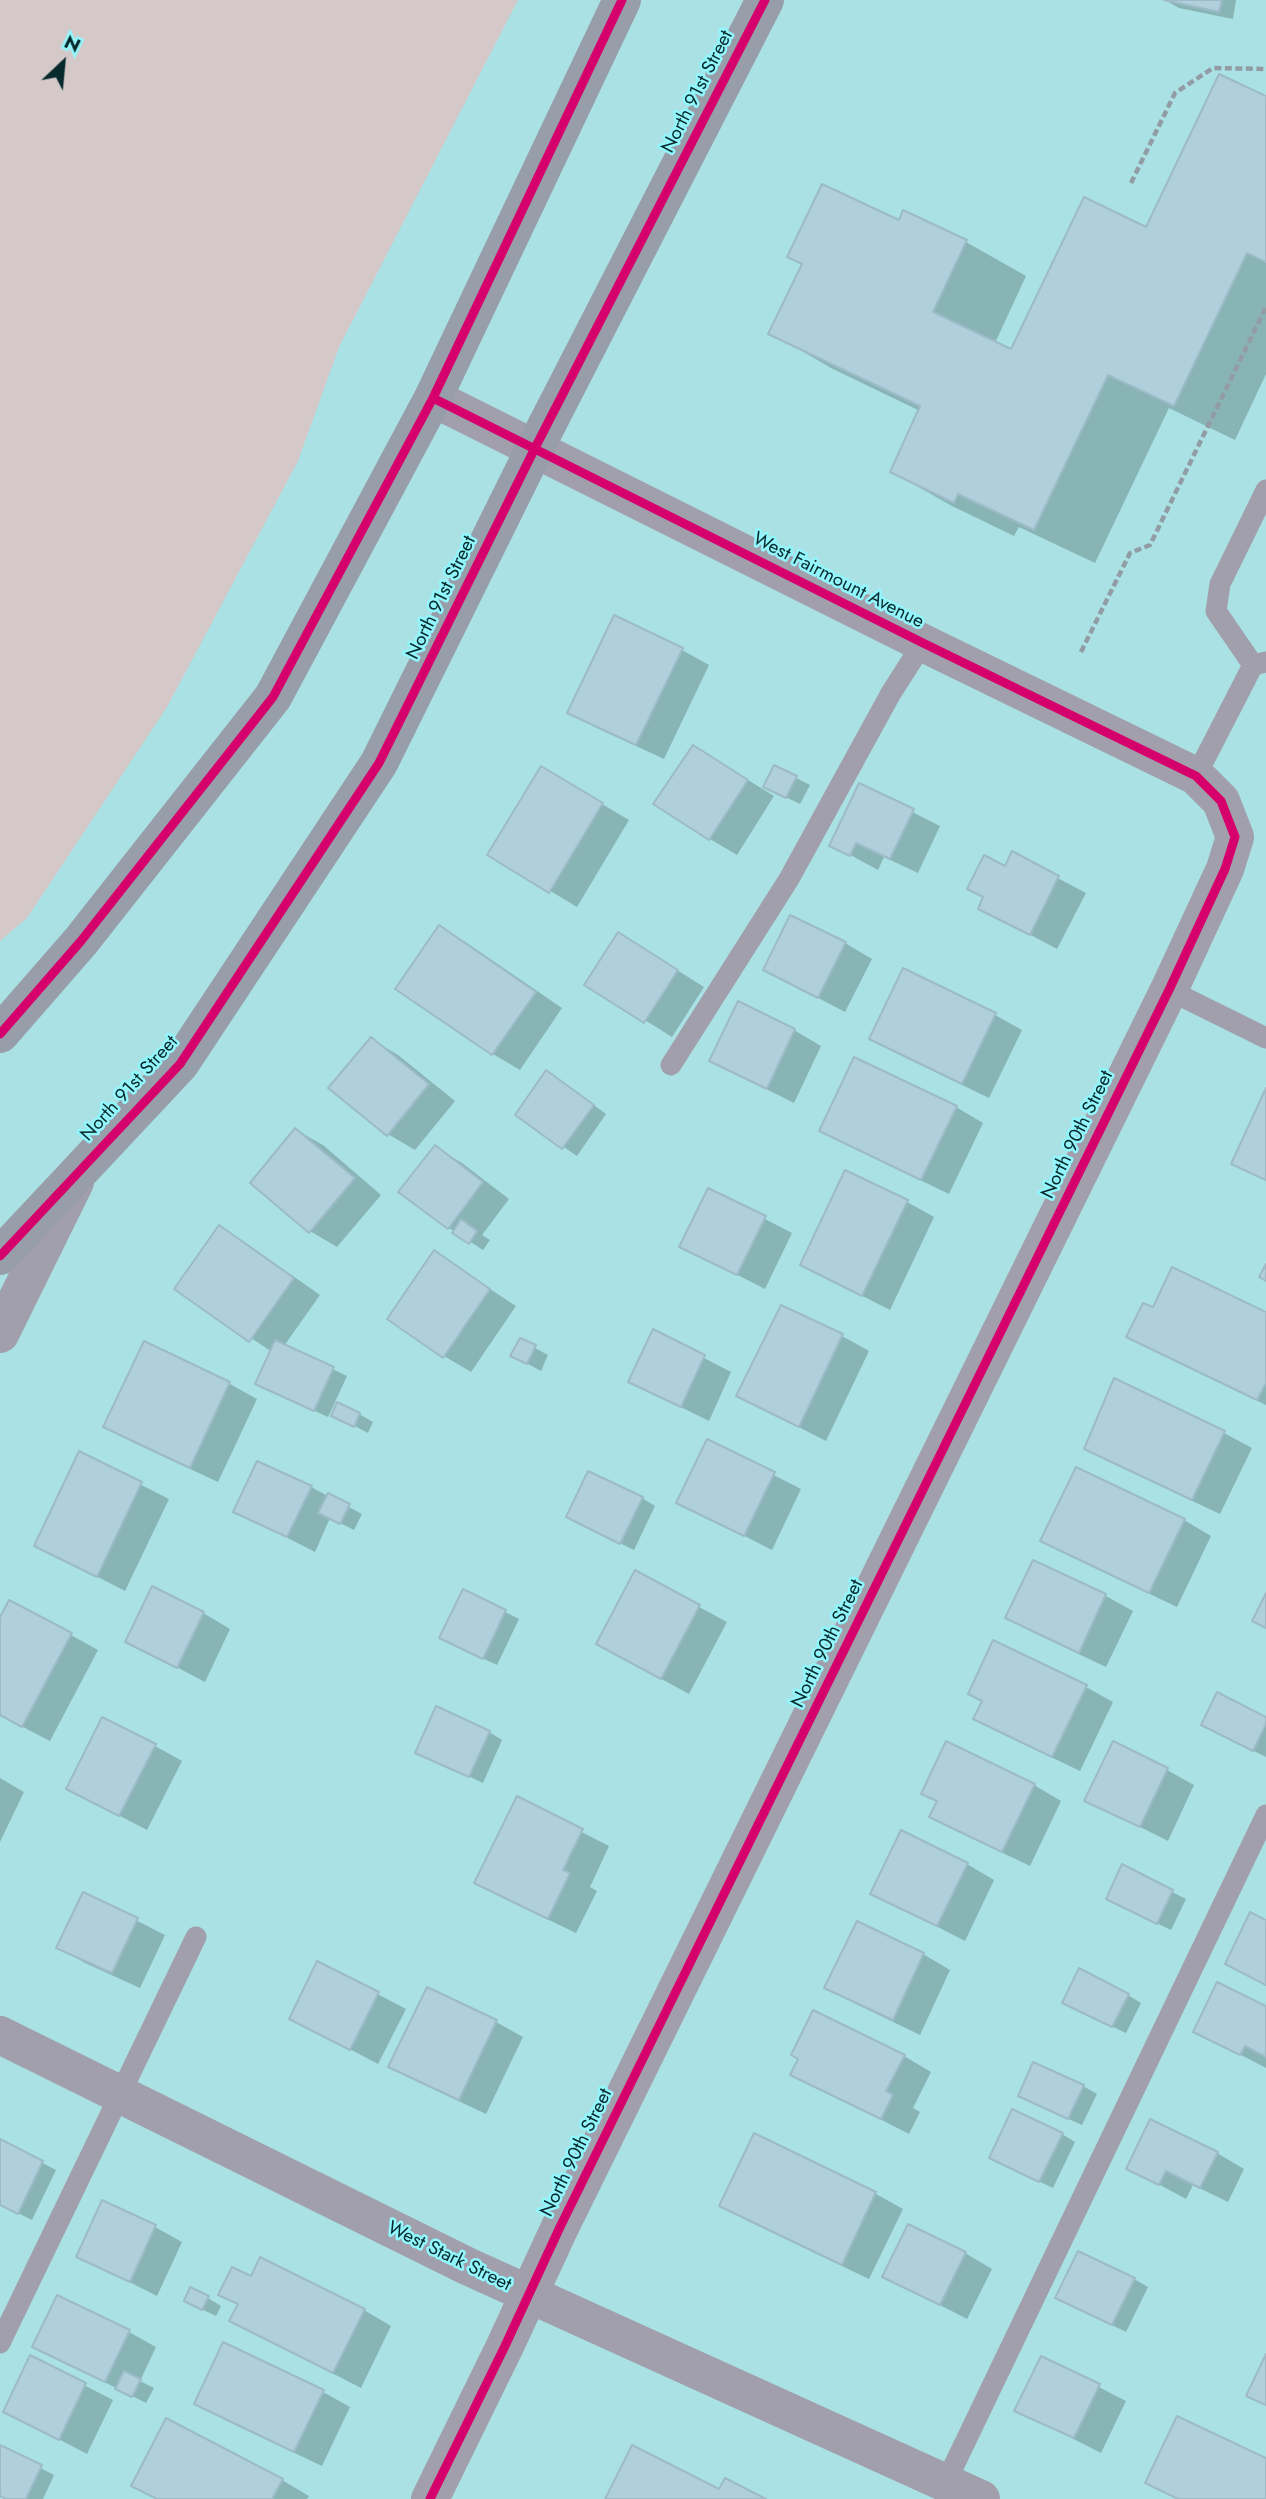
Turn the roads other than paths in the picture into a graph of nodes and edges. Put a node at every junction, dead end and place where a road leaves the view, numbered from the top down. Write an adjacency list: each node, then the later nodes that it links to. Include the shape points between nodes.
1 (622, 0): 3 (main road)
2 (765, 0): 4 (main road, North 91st Street)
3 (433, 398): 4 (street, West Fairmount Avenue); 10 (main road, via 273,697 81,941)
4 (535, 448): 6 (street, West Fairmount Avenue); 13 (main road, North 91st Street, via 379,763 180,1064)
5 (1266, 490): 7 (lane, via 1220,584 1216,611)
6 (923, 643): 8 (street, West Fairmount Avenue); 12 (lane, via 789,878)
7 (1259, 663): 8 (lane)
8 (1208, 789): 9 (street, North 90th Street, via 1235,836 1225,869)
9 (1169, 990): 11 (lane); 20 (street, North 90th Street)
10 (0, 1034)
11 (1266, 1038)
12 (671, 1065)
13 (81, 1168): 14 (main road); 15 (street, North 91st Street)
14 (0, 1256)
15 (0, 1334)
16 (1266, 1815): 22 (lane)
17 (196, 1937): 19 (lane)
18 (0, 2035): 19 (street, West Stark Street)
19 (119, 2095): 20 (street, West Stark Street); 21 (lane)
20 (529, 2295): 22 (street, West Stark Street); 23 (street, North 90th Street)
21 (0, 2343)
22 (946, 2482): 24 (street, West Stark Street)
23 (430, 2499)
24 (981, 2499)

